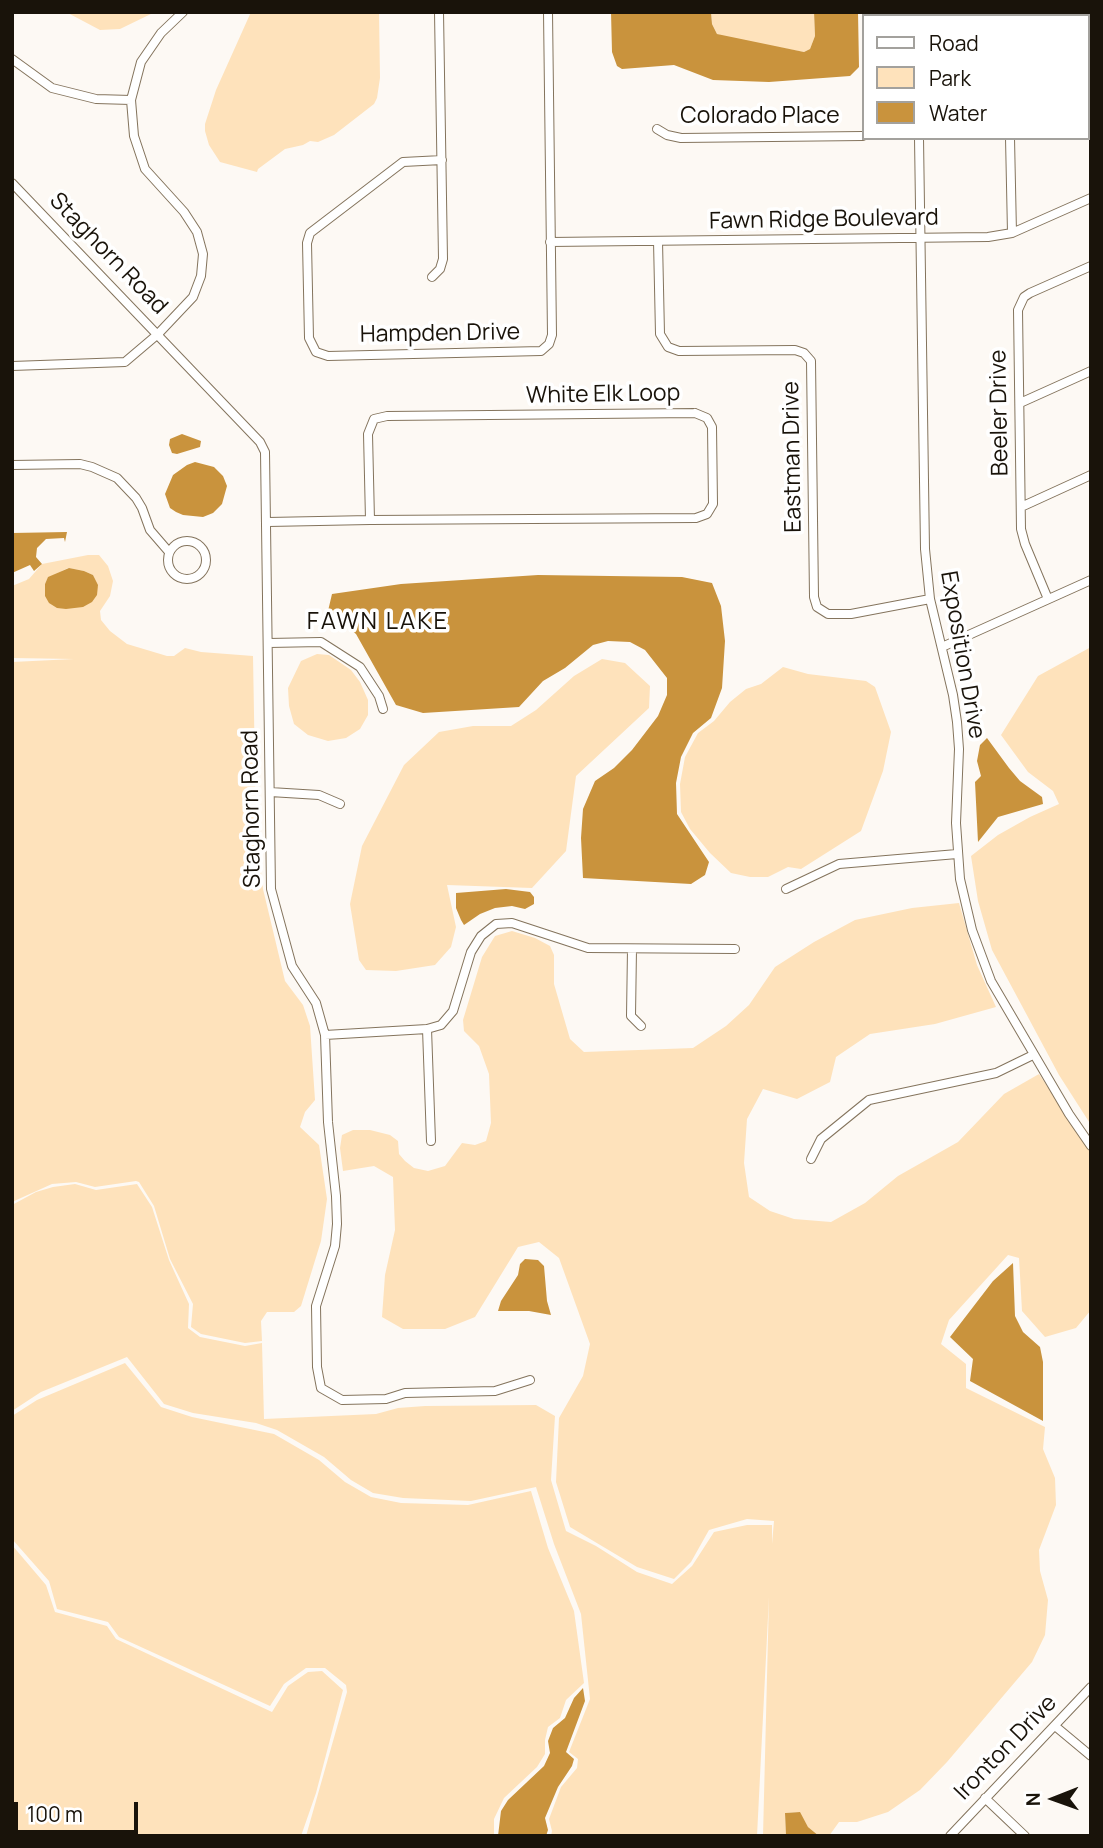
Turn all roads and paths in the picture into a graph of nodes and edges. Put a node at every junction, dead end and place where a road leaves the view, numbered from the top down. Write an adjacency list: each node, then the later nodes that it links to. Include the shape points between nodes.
1 (183, 12): 5 (street, via 141,62)
2 (439, 12): 10 (street)
3 (548, 12): 16 (street, Hampden Drive)
4 (12, 59): 5 (street, via 52,88 96,99)
5 (131, 100): 19 (street, via 134,136 145,169 184,212 197,232 203,254 193,298)
6 (657, 129): 7 (street, Colorado Place, via 681,138)
7 (862, 136)
8 (919, 140): 14 (street, Exposition Drive)
9 (1010, 140): 13 (street)
10 (442, 160): 16 (street, Hampden Drive, via 403,162 310,233 309,338 316,352 328,356 541,351 552,335); 18 (street, via 443,259)
11 (12, 183): 19 (street, Staghorn Road)
12 (1091, 198): 13 (street, Fawn Ridge Boulevard)
13 (1012, 233): 14 (street, Fawn Ridge Boulevard)
14 (920, 238): 15 (street, Fawn Ridge Boulevard); 30 (street, Exposition Drive, via 925,549)
15 (659, 241): 16 (street, Fawn Ridge Boulevard); 30 (street, Eastman Drive, via 660,334 668,347 679,351 795,350 811,362 817,607 828,614 851,614)
16 (551, 242)
17 (1091, 266): 22 (street, Beeler Drive, via 1030,292 1020,303)
18 (432, 277)
19 (158, 334): 20 (street, via 125,362); 27 (street, Staghorn Road, via 264,448)
20 (12, 366)
21 (1091, 370): 22 (street)
22 (1020, 403): 25 (street, Beeler Drive)
23 (12, 466): 28 (street, via 79,464 117,478 136,498 150,530)
24 (1091, 475): 25 (street)
25 (1021, 507): 31 (street, Beeler Drive, via 1025,544)
26 (370, 520): 26 (street, White Elk Loop, via 696,518 708,514 713,503 712,427 707,418 695,413 374,419 368,434); 27 (street, White Elk Loop)
27 (268, 522): 32 (street, Staghorn Road)
28 (169, 552): 28 (street, via 168,564 180,578 192,578 205,565 201,547 190,541 178,543)
29 (1091, 580): 31 (street)
30 (930, 599): 33 (street, Exposition Drive)
31 (1048, 599): 33 (street)
32 (269, 643): 34 (street, via 321,642 360,667); 35 (street, Staghorn Road)
33 (942, 647): 37 (street, Exposition Drive, via 959,749)
34 (383, 709)
35 (270, 792): 36 (street, via 319,794); 43 (street, Staghorn Road, via 271,889 292,966 316,1003)
36 (340, 804)
37 (957, 854): 38 (street, via 839,864); 44 (street, Exposition Drive, via 981,956)
38 (786, 890)
39 (632, 949): 40 (street); 41 (street, via 631,1016); 42 (street, via 588,948 512,923 496,924 471,952 453,1011 441,1025)
40 (735, 949)
41 (641, 1026)
42 (427, 1030): 43 (street); 45 (street)
43 (325, 1035): 48 (street, Staghorn Road, via 337,1224 335,1246 316,1306 321,1388 342,1400 386,1399 405,1393 495,1391)
44 (1033, 1055): 46 (street, Exposition Drive); 47 (street, via 996,1073 869,1100 821,1139)
45 (431, 1141)
46 (1091, 1146)
47 (811, 1159)
48 (530, 1380)
49 (1091, 1687): 50 (street, Ironton Drive)
50 (1055, 1726): 51 (street); 52 (street, Ironton Drive)
51 (1091, 1756)
52 (985, 1798): 53 (street, Ironton Drive); 54 (street)
53 (950, 1836)
54 (1025, 1836)

